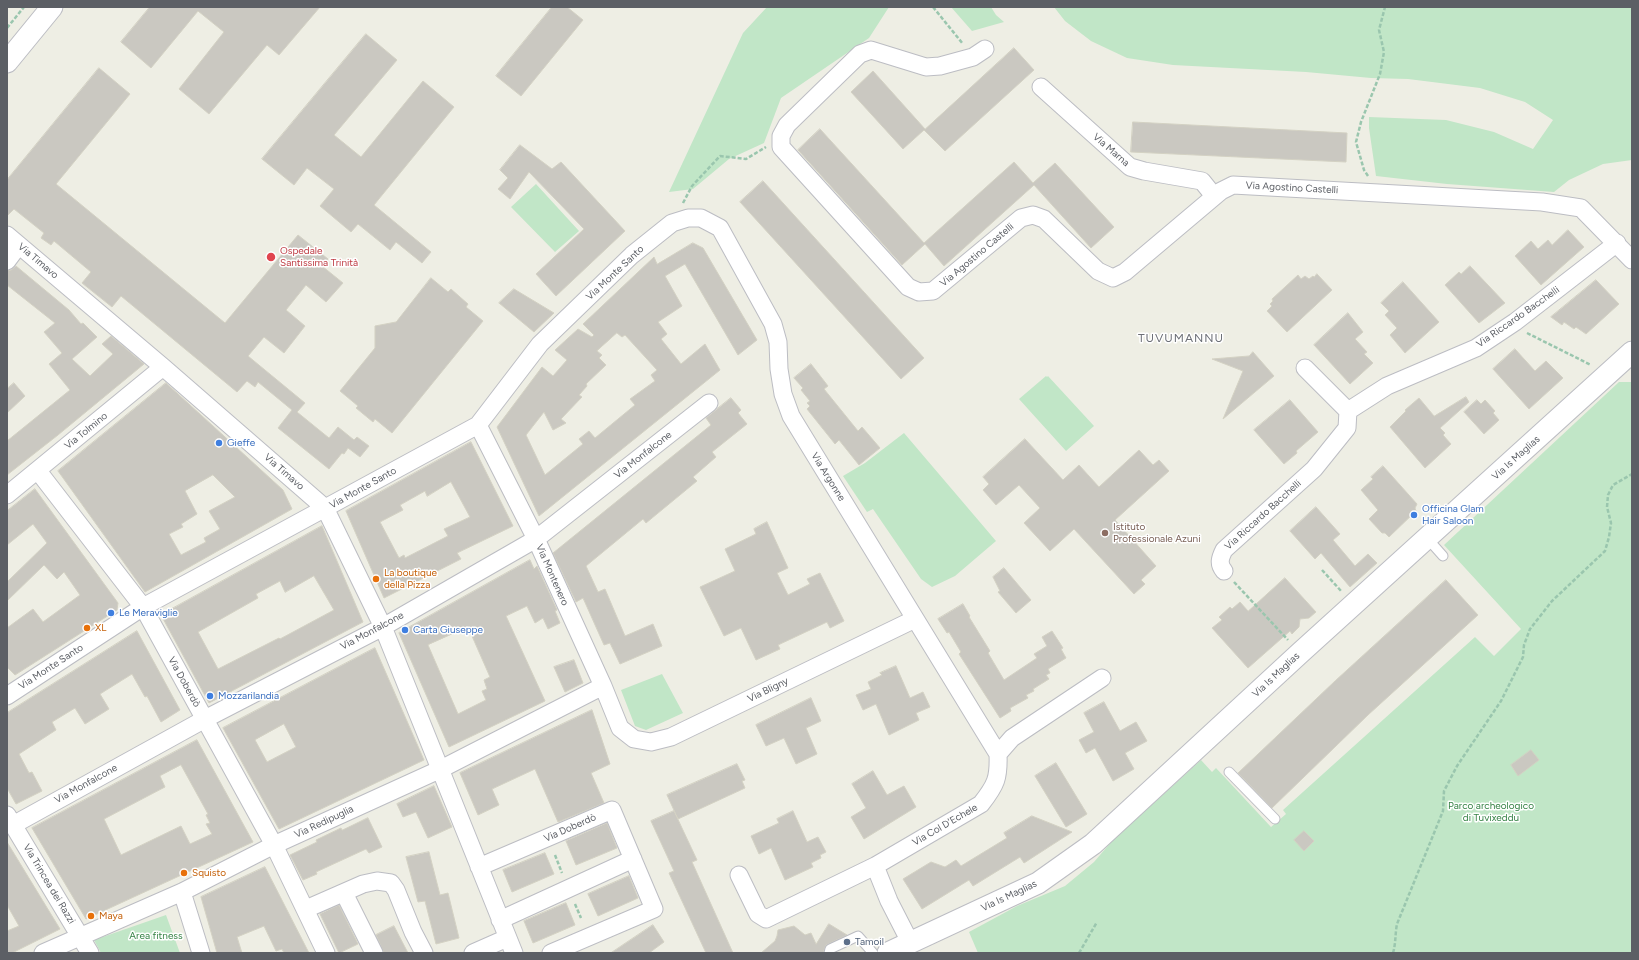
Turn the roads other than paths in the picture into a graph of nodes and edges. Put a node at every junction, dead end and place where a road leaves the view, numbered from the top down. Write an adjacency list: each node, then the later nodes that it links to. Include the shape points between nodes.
1 (52, 7): 3 (street)
2 (979, 53): 5 (street, Via Agostino Castelli, via 940,66 926,67 871,50 860,54 786,125 781,136 781,147 908,287 919,292 933,291 1021,218 1033,215 1044,219 1098,271 1113,278 1125,272)
3 (7, 62)
4 (1041, 87): 5 (street, Via Marna, via 1130,167 1202,181)
5 (1214, 196): 8 (street, Via Agostino Castelli, via 1233,185 1542,202 1581,208)
6 (672, 223): 16 (street, Via Monte Santo, via 632,255 540,344); 25 (street, Via Argonne, via 688,218 701,218 720,228 773,324 778,342 783,394 791,416)
7 (13, 240): 10 (street); 12 (street, Via Timavo)
8 (1617, 243): 9 (street, Via Agostino Castelli); 15 (street, Via Riccardo Bacchelli, via 1511,325 1476,348 1387,386)
9 (1632, 260)
10 (7, 261)
11 (1632, 352): 20 (street, Via Is Maglias)
12 (163, 367): 17 (street, Via Tolmino); 19 (street, Via Timavo)
13 (1305, 368): 15 (street)
14 (709, 403): 21 (street, Via Monfalcone)
15 (1348, 411): 23 (street, Via Riccardo Bacchelli, via 1347,428 1314,469 1224,550 1220,559)
16 (478, 425): 19 (street, Via Monte Santo); 21 (street, Via Montenero)
17 (38, 471): 18 (street, Via Tolmino); 24 (street, Via Doberdò)
18 (7, 495)
19 (325, 508): 24 (street, Via Monte Santo); 26 (street, Via Timavo)
20 (1427, 538): 22 (lane); 47 (street, Via Is Maglias, via 1093,844 1038,883)
21 (536, 539): 26 (street, Via Monfalcone); 28 (street, Via Montenero)
22 (1443, 556)
23 (1224, 571)
24 (143, 607): 29 (street, Via Monte Santo); 30 (street, Via Doberdò)
25 (915, 619): 31 (street, Via Bligny, via 671,737 651,742 634,739); 32 (street, Via Argonne)
26 (383, 627): 30 (street, Via Monfalcone); 33 (street, Via Timavo)
27 (1102, 678): 32 (street, via 1012,738)
28 (603, 686): 31 (street, Via Montenero); 33 (street, Via Redipuglia)
29 (7, 696)
30 (205, 719): 36 (street, Via Monfalcone); 37 (street, Via Doberdò)
31 (620, 728)
32 (998, 754): 39 (street, Via Col D'Echele, via 998,771 993,788 981,804)
33 (440, 769): 37 (street, Via Redipuglia); 40 (street)
34 (1229, 772): 35 (lane)
35 (1275, 819)
36 (10, 820): 46 (street, Via Trincea dei Razzi)
37 (274, 845): 42 (street, Via Redipuglia); 44 (street, Via Doberdò)
38 (633, 859): 40 (street, Via Doberdò, via 612,810); 45 (street); 56 (street, Via Doberdò, via 654,909)
39 (874, 866): 41 (street, Via Col D'Echele, via 766,919 758,914); 47 (street)
40 (479, 868): 45 (street)
41 (740, 875)
42 (182, 892): 46 (street, Via Redipuglia); 51 (street)
43 (344, 893): 44 (street); 53 (street); 54 (street, via 377,881 391,883)
44 (306, 909): 52 (street, Via Doberdò)
45 (500, 920): 48 (street)
46 (80, 936): 49 (street, Via Redipuglia); 50 (street, Via Trincea dei Razzi)
47 (910, 942): 59 (street, Via Is Maglias)
48 (510, 946): 55 (street)
49 (43, 953)
50 (90, 953)
51 (201, 953)
52 (326, 953)
53 (374, 953)
54 (424, 953)
55 (473, 953)
56 (552, 953)
57 (829, 953): 58 (lane, via 830,949 858,936)
58 (873, 953)
59 (888, 953)

